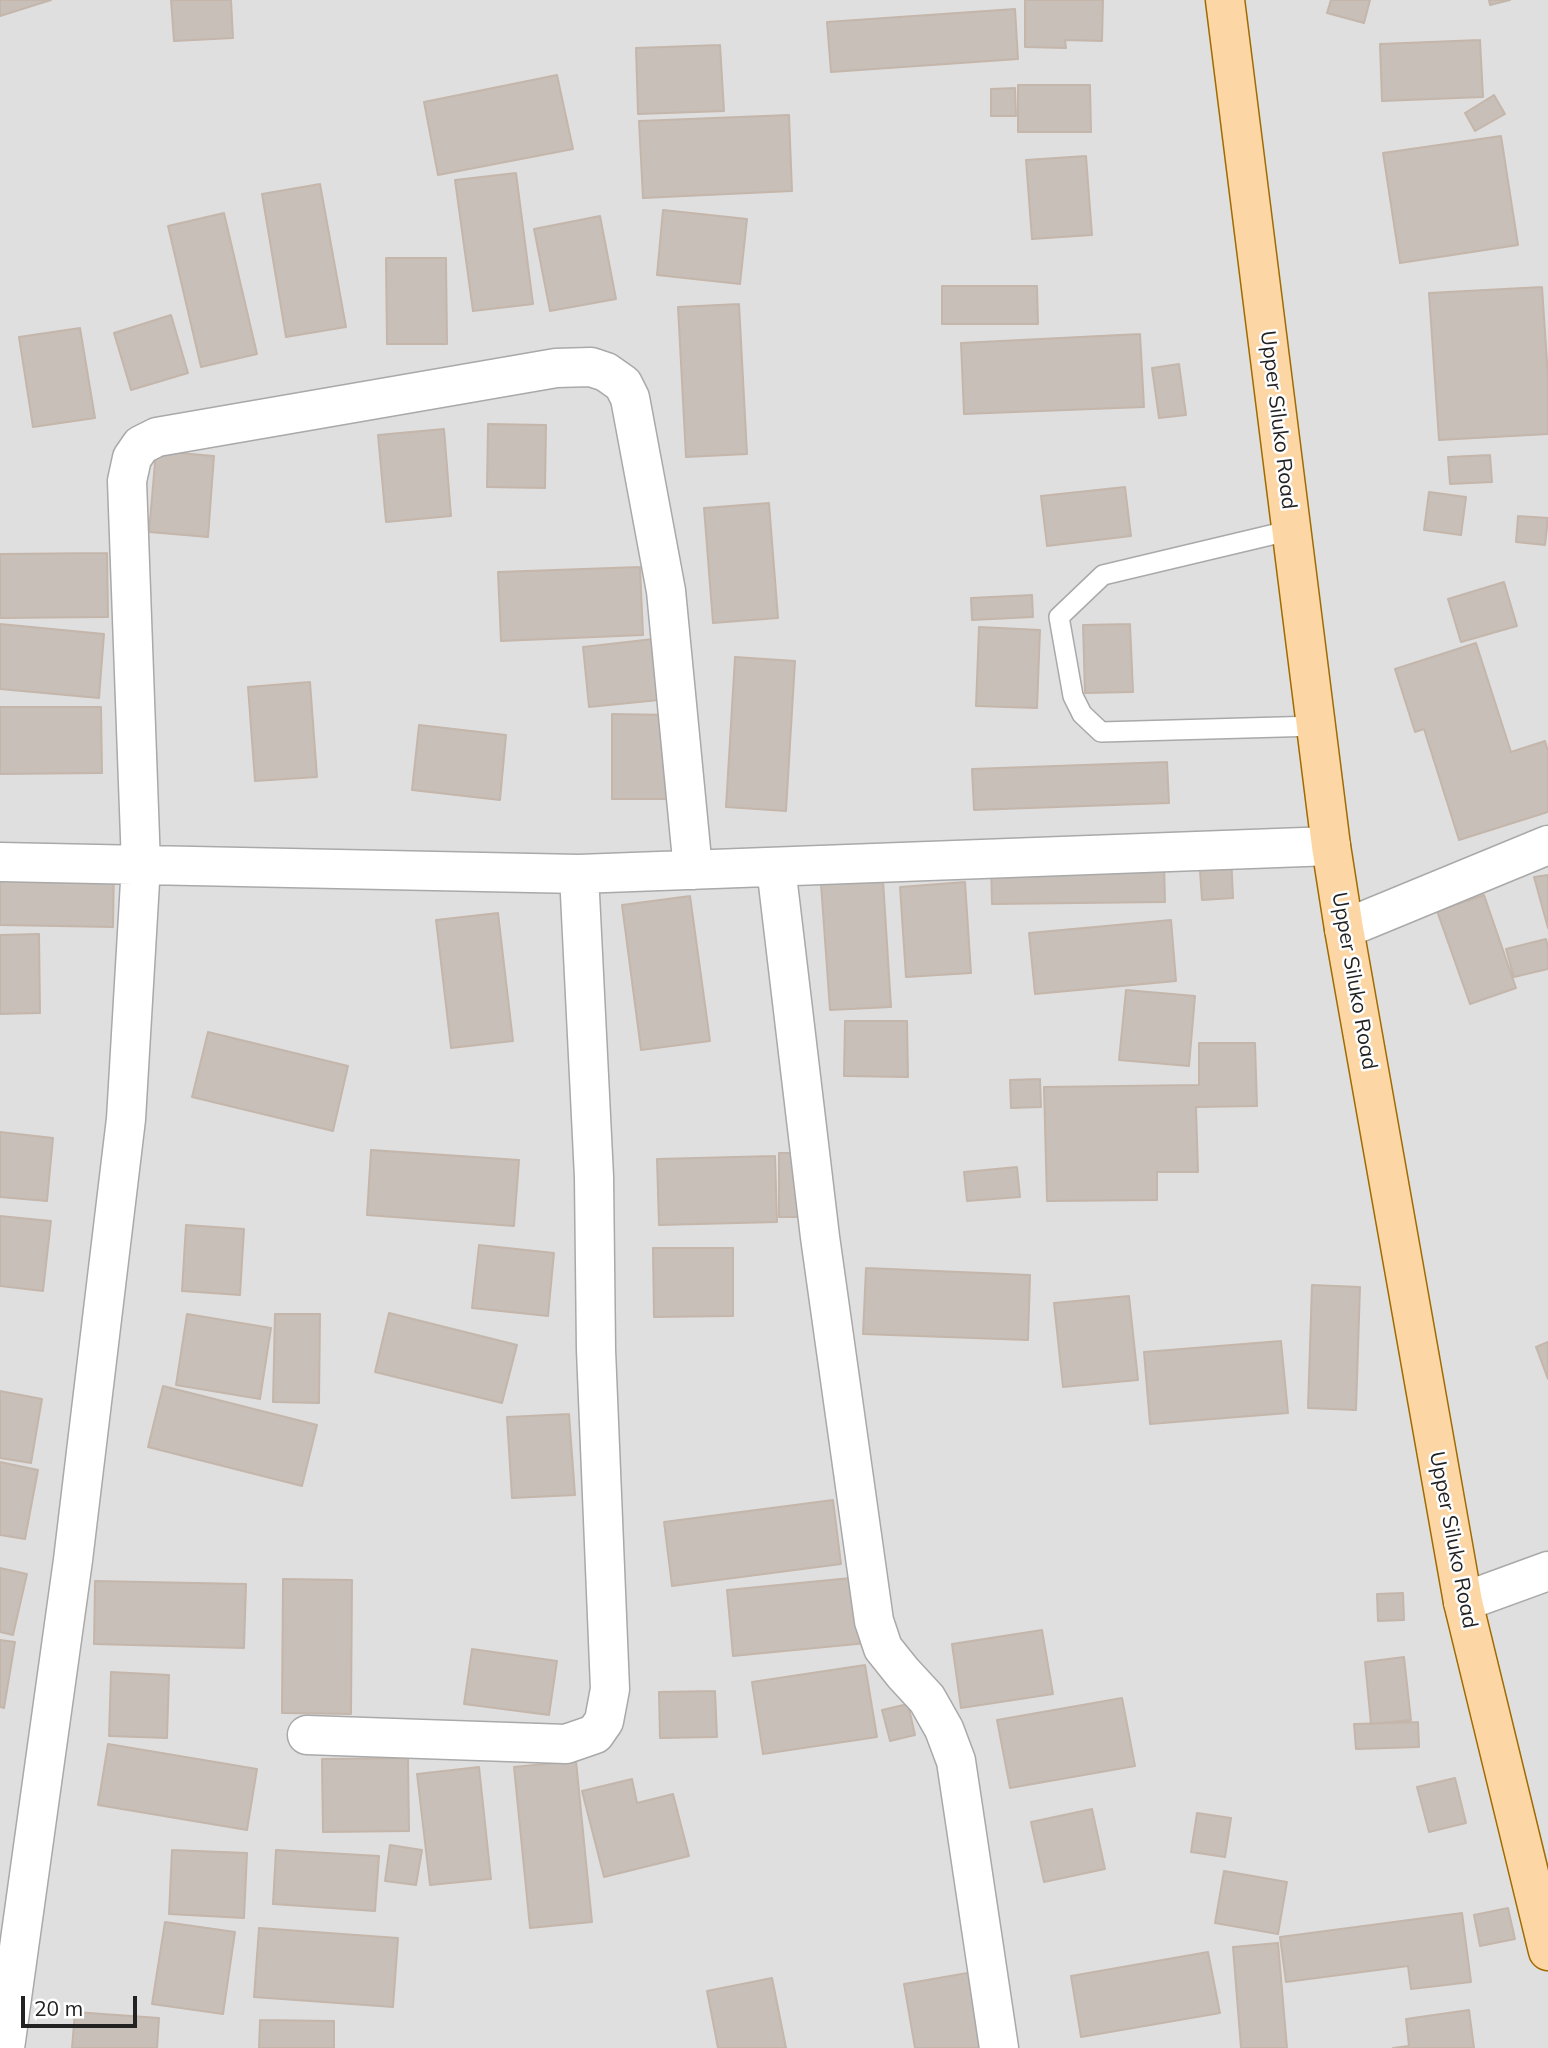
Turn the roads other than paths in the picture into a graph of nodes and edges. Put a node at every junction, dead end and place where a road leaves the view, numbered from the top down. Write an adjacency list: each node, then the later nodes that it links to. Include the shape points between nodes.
1 (1226, 0): 2 (main road, Upper Siluko Road)
2 (1292, 530): 3 (main road, Upper Siluko Road); 3 (lane, via 1103,575 1059,617 1073,696 1082,714 1101,732)
3 (1317, 726): 5 (main road, Upper Siluko Road)
4 (1548, 845): 11 (street)
5 (1331, 846): 8 (street); 11 (main road, Upper Siluko Road)
6 (0, 862): 7 (street)
7 (141, 865): 9 (street, via 127,481 132,458 141,445 156,437 556,368 591,366 623,384 630,398 666,591); 10 (street); 16 (street, via 126,1119 71,1574)
8 (776, 867): 9 (street); 17 (street, via 820,1237 874,1621 883,1648 927,1699 956,1761)
9 (693, 870): 10 (street)
10 (579, 874): 14 (street, via 610,1689 604,1721 595,1734 566,1744)
11 (1344, 929): 13 (main road, Upper Siluko Road)
12 (1548, 1571): 13 (street)
13 (1462, 1602): 15 (main road, Upper Siluko Road)
14 (307, 1735)
15 (1548, 1951)
16 (5, 2048)
17 (999, 2048)

